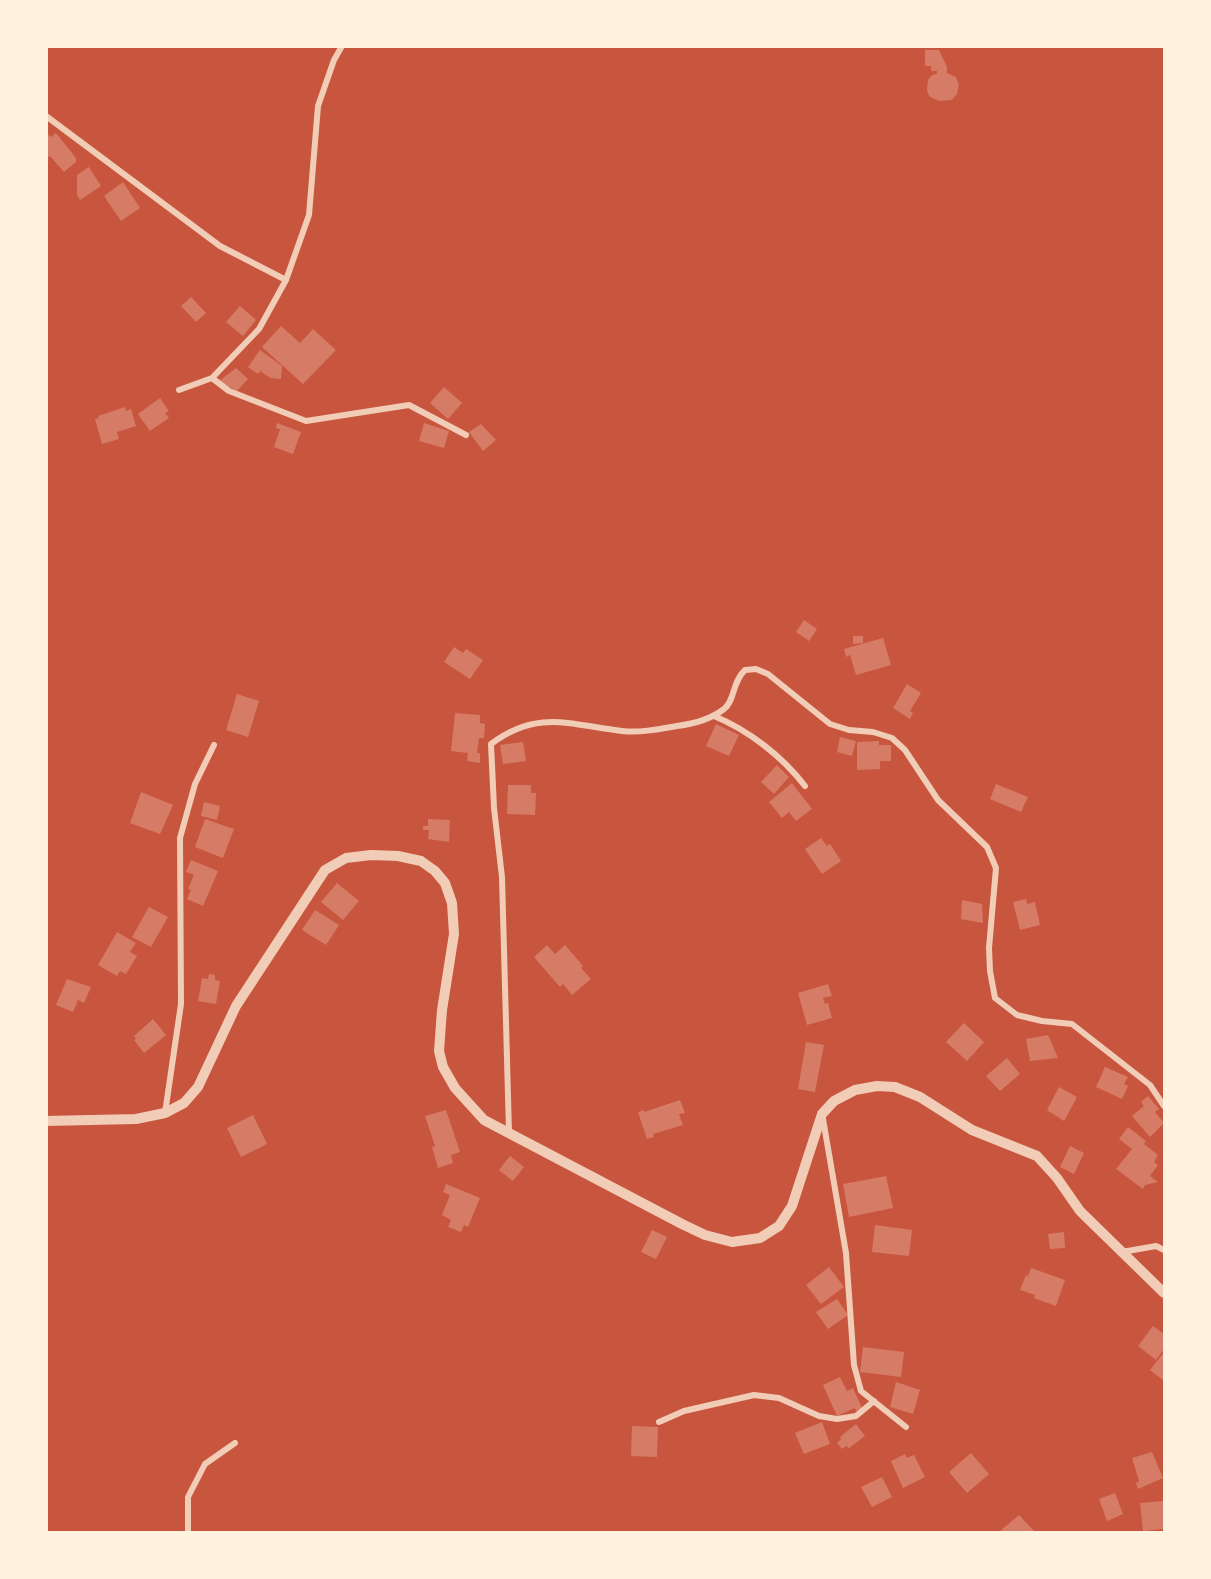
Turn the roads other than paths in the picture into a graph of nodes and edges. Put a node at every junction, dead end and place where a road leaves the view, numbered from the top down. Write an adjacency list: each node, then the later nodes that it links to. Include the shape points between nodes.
1 (342, 46): 3 (street, via 318,106 309,214)
2 (46, 116): 3 (street, via 219,246)
3 (286, 280): 4 (street, via 259,329)
4 (212, 378): 5 (street); 6 (street, via 230,391 306,422 409,405)
5 (179, 390)
6 (466, 435)
7 (714, 716): 9 (street, via 734,724 761,743); 10 (street, via 728,706 736,678 744,670 756,669 768,674 830,724 892,738 905,750 938,800 987,847 996,868 989,948 995,998 1017,1016 1072,1024 1150,1085); 14 (street, via 690,724 625,731 559,721 526,725 491,744 502,877)
8 (214, 745): 11 (street, via 195,784 180,838 181,1004)
9 (805, 786)
10 (1164, 1106)
11 (165, 1113): 13 (street, via 136,1119); 14 (street, via 183,1103 198,1087 236,1005 325,870 346,858 398,856 421,861 435,871 445,883 452,903 454,934 439,1051 443,1066 455,1088 484,1120)
12 (822, 1114): 14 (street, via 792,1206 779,1226 760,1238 732,1242 682,1224); 16 (street, via 834,1101 855,1090 877,1086 895,1087 920,1097 972,1130 1037,1156 1080,1211); 18 (street, via 846,1253 854,1365 861,1391)
13 (46, 1121)
14 (509, 1132)
15 (1164, 1250): 16 (street, via 1156,1246)
16 (1122, 1252): 17 (street)
17 (1164, 1293)
18 (874, 1401): 19 (street, via 856,1416 837,1419 819,1416 779,1398 754,1395 684,1411); 20 (street)
19 (659, 1422)
20 (906, 1427)
21 (235, 1443): 22 (street, via 205,1464 188,1497)
22 (188, 1533)

